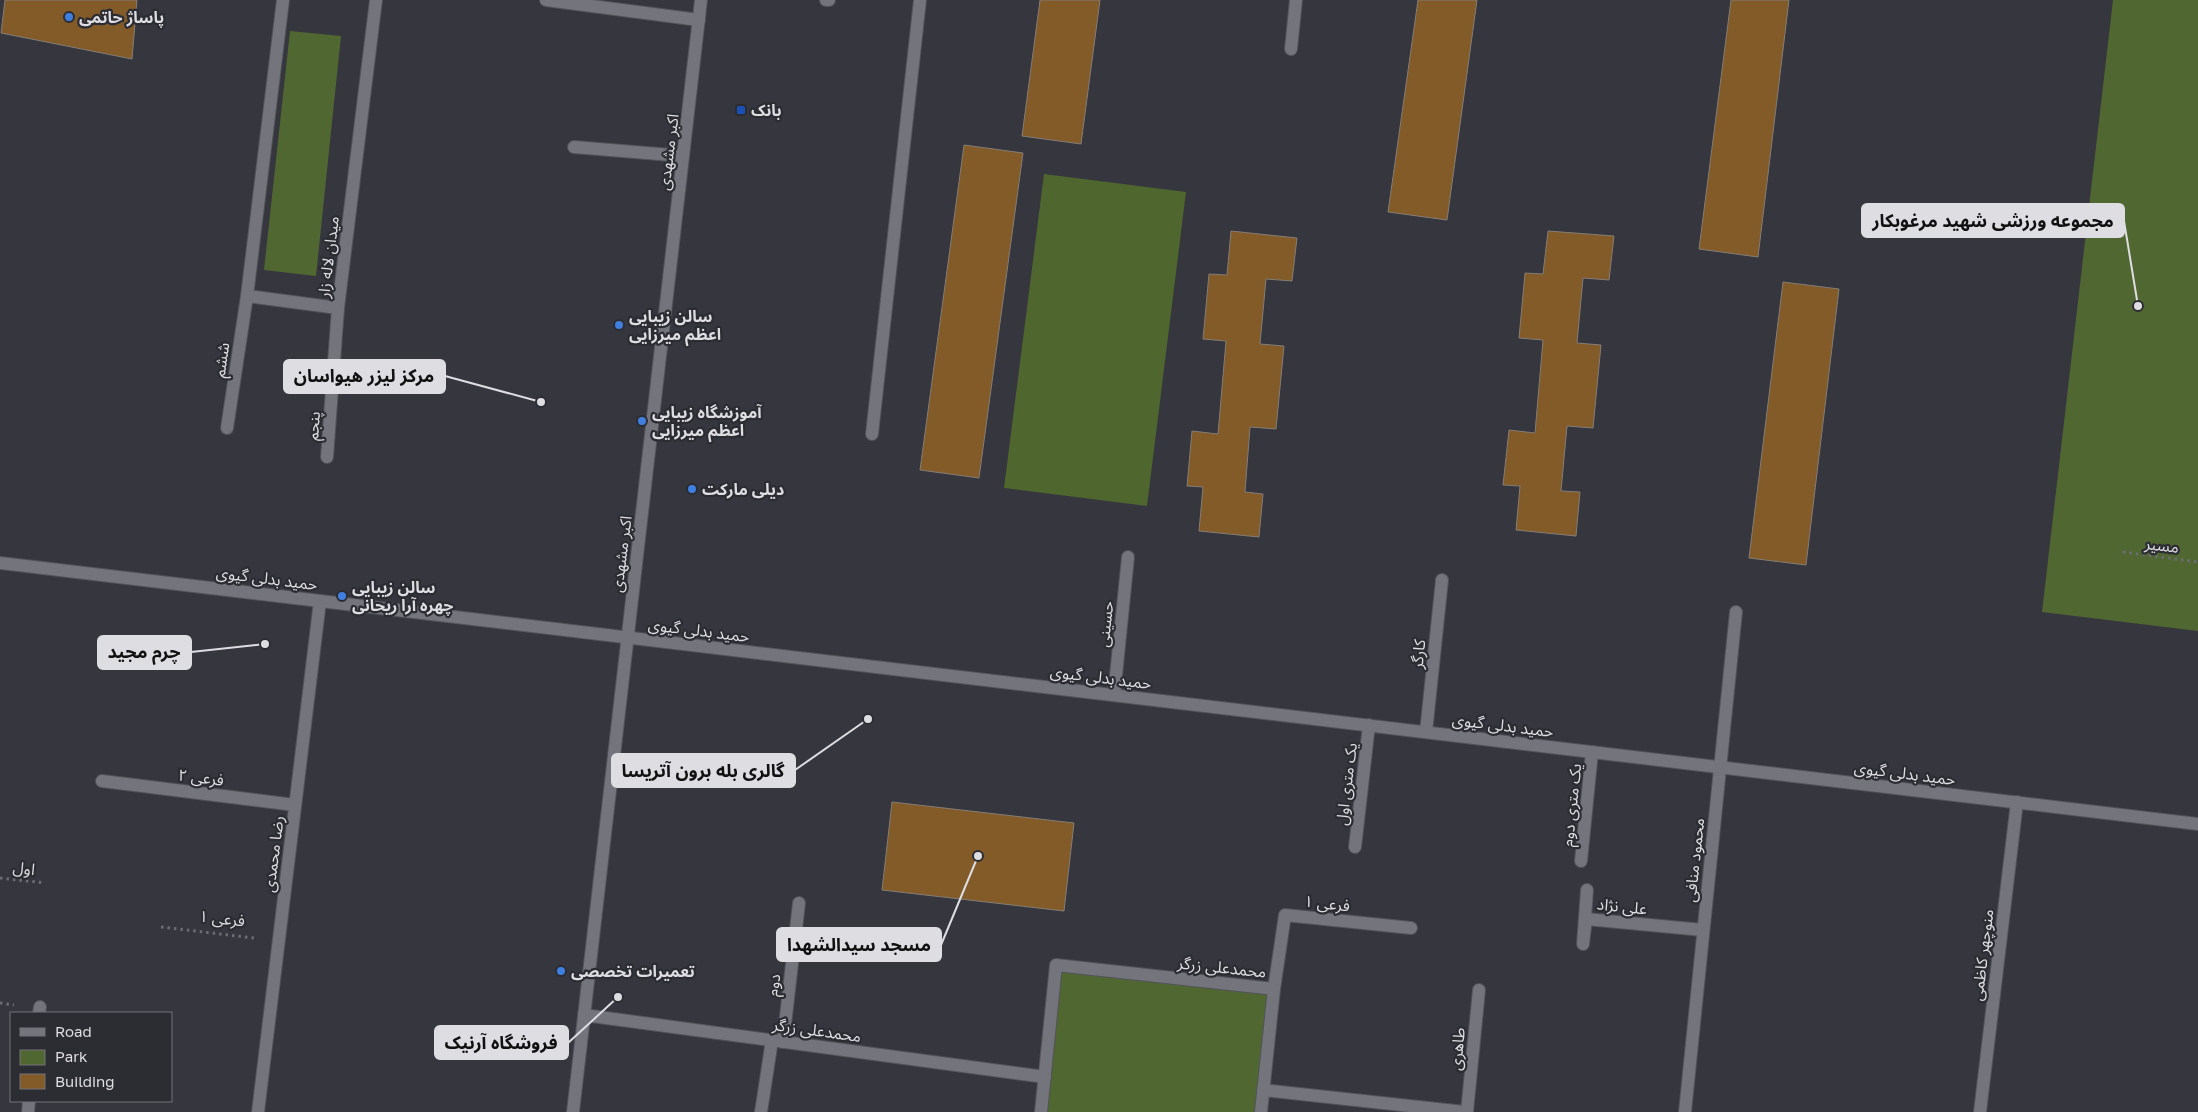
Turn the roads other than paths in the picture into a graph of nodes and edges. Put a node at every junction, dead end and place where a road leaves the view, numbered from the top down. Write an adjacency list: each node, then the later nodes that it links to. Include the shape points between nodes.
1 (283, 0): 11 (street)
2 (376, 0): 12 (street, میدان لاله زار)
3 (546, 0): 7 (street)
4 (702, 0): 7 (street, اکبر مشهدی)
5 (920, 0): 14 (street)
6 (1296, 0): 8 (street)
7 (699, 20): 10 (street, اکبر مشهدی)
8 (1291, 49)
9 (574, 147): 10 (street)
10 (683, 156): 21 (street, اکبر مشهدی)
11 (246, 296): 12 (street, میدان لاله زار); 13 (street, ششم)
12 (338, 308): 15 (street, پنجم)
13 (227, 428)
14 (872, 434)
15 (327, 457)
16 (1128, 557): 22 (street, حسینی)
17 (0, 563): 19 (street, حمید بدلی گیوی)
18 (1442, 580): 24 (street, کارگر)
19 (320, 601): 21 (street, حمید بدلی گیوی); 29 (street, رضا محمدی)
20 (1736, 612): 26 (street, محمود منافی)
21 (627, 637): 22 (street, حمید بدلی گیوی); 39 (street, اکبر مشهدی)
22 (1114, 695): 23 (street, حمید بدلی گیوی)
23 (1369, 725): 24 (street, حمید بدلی گیوی); 31 (street, یک متری اول)
24 (1426, 732): 25 (street, حمید بدلی گیوی)
25 (1592, 752): 26 (street, حمید بدلی گیوی); 32 (street, یک متری دوم)
26 (1720, 767): 28 (street, حمید بدلی گیوی); 36 (street, محمود منافی)
27 (102, 781): 29 (street, فرعی ۲)
28 (2017, 802): 30 (street, حمید بدلی گیوی); 50 (street, منوچهر کاظمی)
29 (295, 805): 43 (street, رضا محمدی)
30 (2198, 824)
31 (1355, 847)
32 (1581, 860)
33 (1587, 890): 36 (street, علی نژاد, via 1584,944 1586,919)
34 (800, 903): 40 (street, دوم)
35 (1411, 928): 37 (street, فرعی ۱, via 1285,915)
36 (1703, 930): 49 (street, محمود منافی)
37 (1274, 989): 41 (street, محمدعلی زرگر, via 1056,965); 42 (street, محمدعلی زرگر)
38 (1479, 990): 48 (street, طاهری)
39 (584, 1015): 40 (street, محمدعلی زرگر); 44 (street, اکبر مشهدی)
40 (777, 1041): 41 (street, محمدعلی زرگر); 45 (street, دوم)
41 (1045, 1077): 46 (street, محمدعلی زرگر)
42 (1263, 1090): 47 (street, محمدعلی زرگر); 48 (street)
43 (258, 1112)
44 (573, 1112)
45 (762, 1112)
46 (1041, 1112)
47 (1261, 1112)
48 (1466, 1112)
49 (1685, 1112)
50 (1980, 1112)

